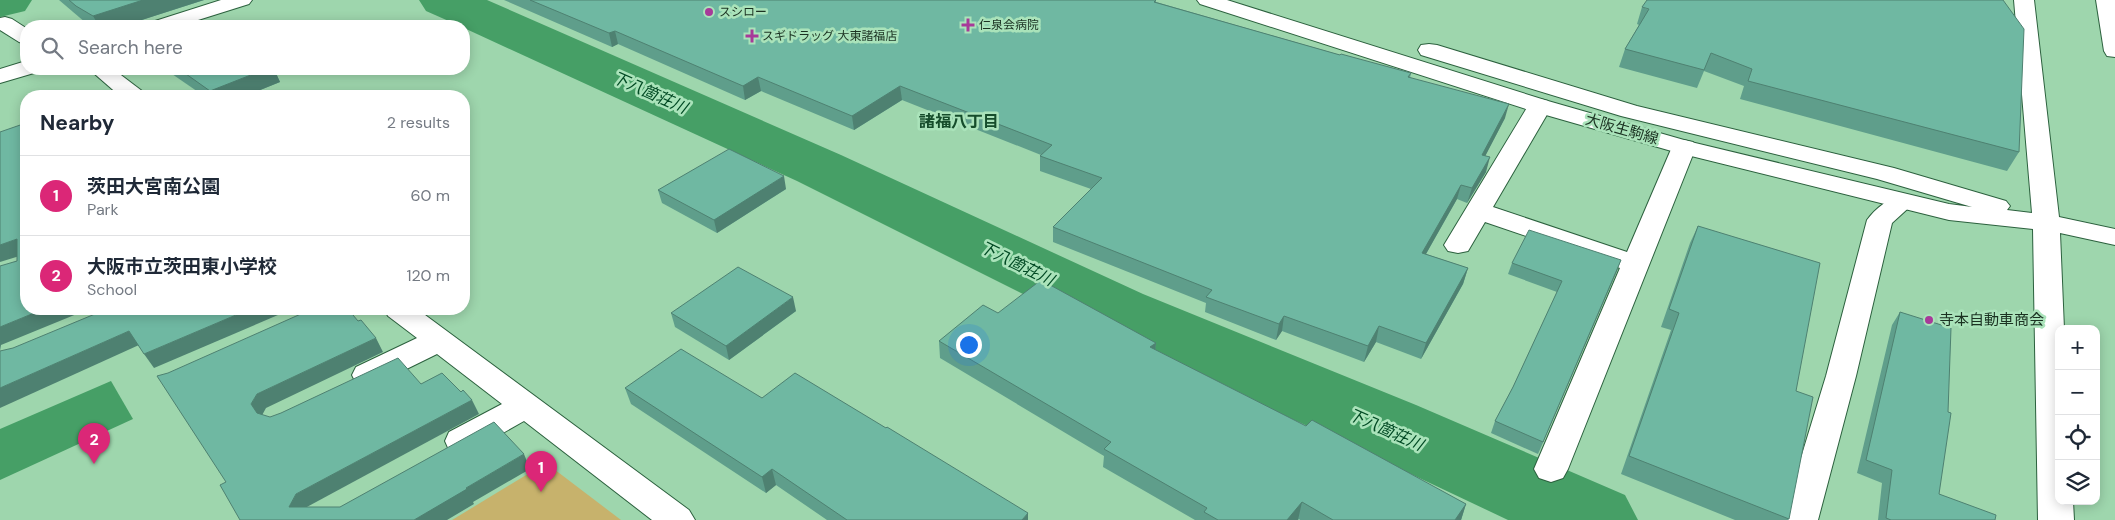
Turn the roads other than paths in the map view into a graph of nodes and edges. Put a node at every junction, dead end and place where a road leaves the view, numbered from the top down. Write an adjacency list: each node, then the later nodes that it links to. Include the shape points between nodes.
1 (242, 0): 6 (main road)
2 (1207, 0): 14 (main road, 大阪生駒線)
3 (1265, 0): 18 (main road, 大阪生駒線, via 1554,90 1695,129 1944,188)
4 (2024, 0): 18 (main road)
5 (2106, 0): 9 (main road)
6 (178, 20)
7 (0, 24): 8 (main road, via 5,23)
8 (20, 34)
9 (2115, 51)
10 (20, 70): 12 (main road)
11 (107, 75): 13 (main road)
12 (0, 76)
13 (124, 90)
14 (1540, 106): 15 (main road, 大阪生駒線); 17 (main road)
15 (1684, 147): 16 (main road, 大阪生駒線); 21 (main road)
16 (1902, 202): 18 (main road, 大阪生駒線, via 1949,212); 29 (main road, via 1880,220 1841,376)
17 (1478, 211): 20 (main road); 21 (main road)
18 (2046, 222): 19 (main road, 大阪生駒線); 30 (main road)
19 (2115, 237)
20 (1458, 245)
21 (1636, 264): 27 (main road)
22 (406, 315): 23 (main road)
23 (439, 340): 24 (main road); 25 (main road)
24 (340, 388)
25 (524, 406): 26 (main road); 28 (main road)
26 (438, 453)
27 (1552, 468)
28 (677, 520)
29 (1800, 520)
30 (2056, 520)

